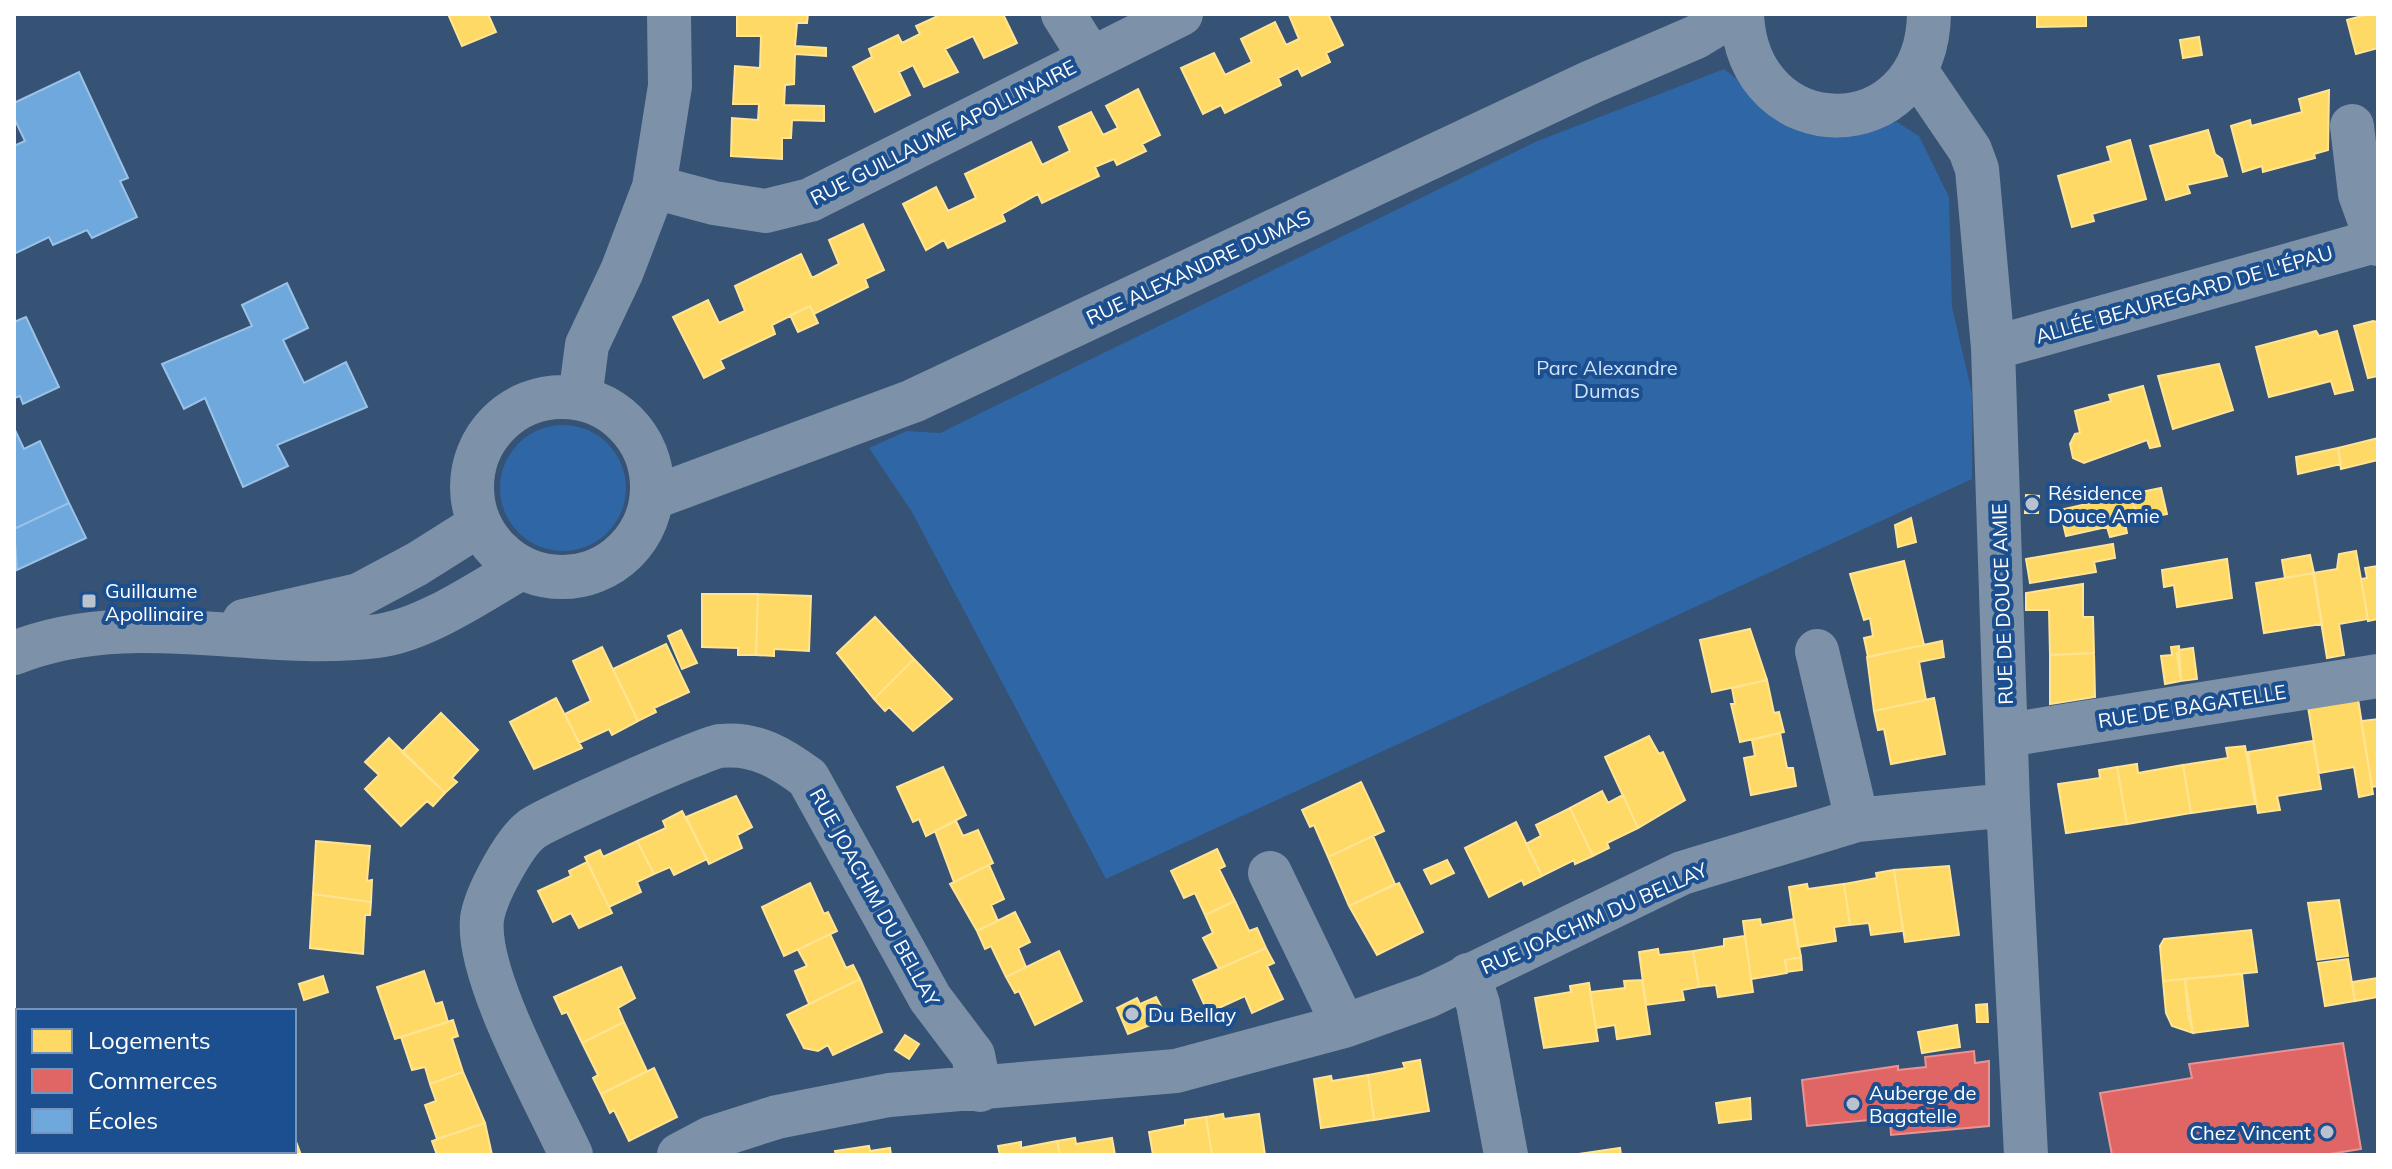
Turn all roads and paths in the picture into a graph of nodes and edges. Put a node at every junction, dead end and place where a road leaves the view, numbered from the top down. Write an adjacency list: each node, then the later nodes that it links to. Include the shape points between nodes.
1 (669, 14): 10 (street, via 670,86)
2 (1063, 14): 7 (street, RUE GUILLAUME APOLLINAIRE)
3 (1181, 14): 7 (street, RUE GUILLAUME APOLLINAIRE)
4 (1734, 14): 14 (street, RUE ALEXANDRE DUMAS, via 1696,37 913,401)
5 (1742, 14): 8 (street, via 1743,41 1755,71 1776,95 1804,110 1836,116 1867,111 1895,96)
6 (1929, 14): 8 (street, via 1929,41)
7 (1090, 57): 10 (street, RUE GUILLAUME APOLLINAIRE, via 810,200 766,211)
8 (1917, 72): 12 (street, RUE DE DOUCE AMIE, via 1970,150 1977,169)
9 (2352, 126): 11 (street, ALLÉE BEAUREGARD DE L'ÉPAU, via 2360,194)
10 (654, 187): 13 (street, via 587,345)
11 (2376, 243): 12 (street, ALLÉE BEAUREGARD DE L'ÉPAU)
12 (1993, 348): 21 (street, RUE DE DOUCE AMIE)
13 (580, 398): 14 (street, via 614,413 637,436 650,466); 15 (street, via 548,397 519,407 485,438 473,466 472,497)
14 (652, 498): 16 (street, via 645,523 627,550 601,569 551,577)
15 (479, 525): 16 (street, via 496,550); 17 (street, via 359,595)
16 (521, 568): 17 (street, via 444,612 381,636 308,640)
17 (203, 631): 19 (street, via 97,633)
18 (1817, 651): 23 (street)
19 (14, 653)
20 (2378, 676): 21 (street, RUE DE BAGATELLE)
21 (2007, 735): 22 (street, RUE DE DOUCE AMIE)
22 (2008, 805): 23 (street, RUE JOACHIM DU BELLAY); 31 (street, RUE DE DOUCE AMIE)
23 (1857, 820): 25 (street, RUE JOACHIM DU BELLAY, via 1682,873)
24 (1270, 873): 26 (street)
25 (1468, 975): 26 (street, RUE JOACHIM DU BELLAY, via 1428,996); 30 (street, RUE JOACHIM DU BELLAY)
26 (1344, 1026): 27 (street, RUE JOACHIM DU BELLAY, via 1176,1071)
27 (980, 1090): 28 (street, RUE JOACHIM DU BELLAY, via 973,1055 930,998 808,778 782,758 752,747 717,746 531,830 499,874 482,918 486,970); 29 (street, RUE JOACHIM DU BELLAY, via 889,1095 777,1117 711,1138)
28 (571, 1155)
29 (679, 1155)
30 (1506, 1155)
31 (2026, 1155)

